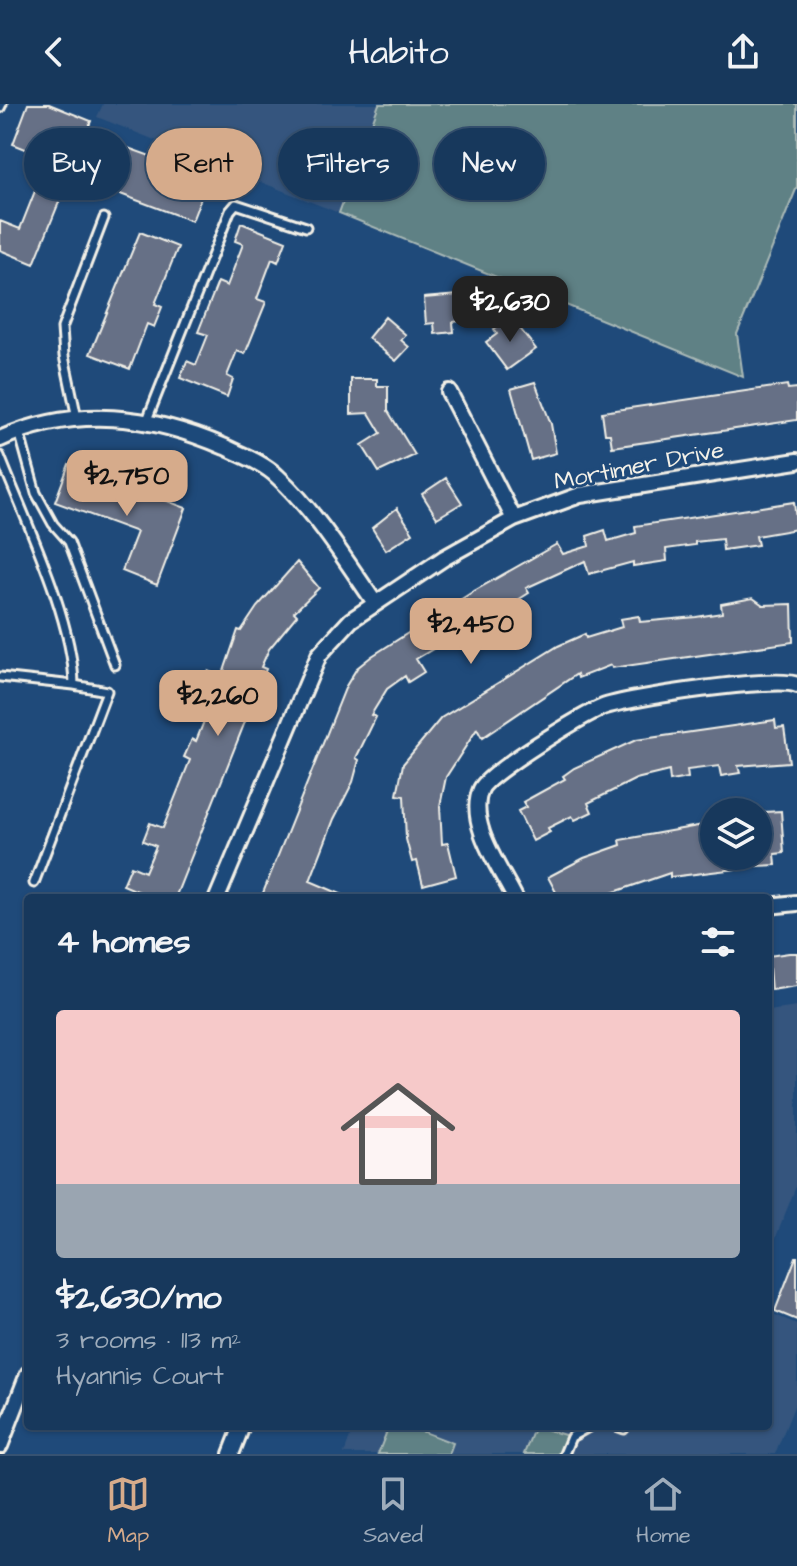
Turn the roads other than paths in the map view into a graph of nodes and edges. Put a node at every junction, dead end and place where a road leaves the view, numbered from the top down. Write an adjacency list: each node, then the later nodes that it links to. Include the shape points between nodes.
1 (104, 218): 4 (lane, via 62,328)
2 (306, 227): 5 (lane, via 247,206 236,204 230,211)
3 (449, 392): 10 (street)
4 (77, 420): 5 (street); 6 (street)
5 (147, 420): 11 (street, via 210,441 277,476)
6 (19, 431): 7 (street); 12 (lane, via 36,493 69,542)
7 (0, 439)
8 (0, 456): 14 (lane, via 74,655)
9 (797, 461): 10 (street, Mortimer Drive, via 580,495)
10 (514, 519): 11 (street, Mortimer Drive)
11 (375, 603): 17 (street, Mortimer Drive, via 319,655)
12 (115, 665)
13 (0, 677): 14 (lane)
14 (74, 685): 16 (lane, via 107,691)
15 (797, 685): 18 (street, via 772,682 603,707 497,772 481,789 478,814)
16 (34, 883)
17 (219, 894)
18 (513, 894)
19 (797, 903): 20 (street)
20 (772, 906)
21 (24, 1384): 24 (street)
22 (240, 1430): 25 (street)
23 (583, 1430): 26 (lane, via 571,1437)
24 (0, 1446)
25 (231, 1454)
26 (564, 1454)

